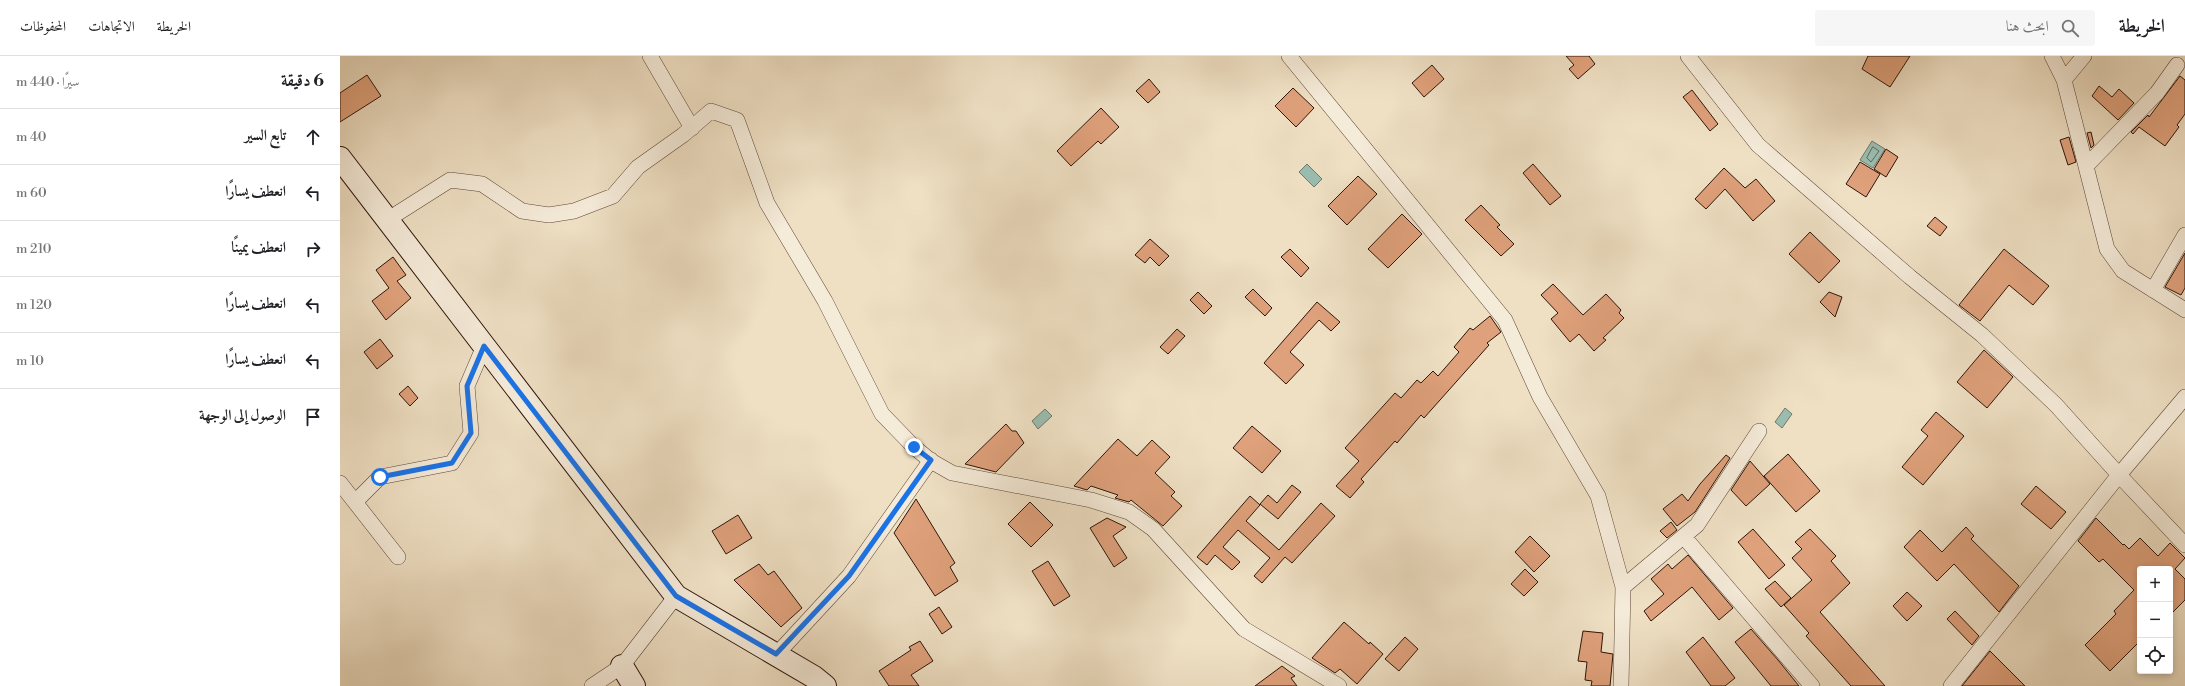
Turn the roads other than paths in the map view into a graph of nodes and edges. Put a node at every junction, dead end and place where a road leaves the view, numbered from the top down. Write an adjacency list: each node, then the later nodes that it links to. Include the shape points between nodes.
1 (650, 56): 8 (street)
2 (1289, 56): 25 (street, via 1505,320 1540,397 1598,496)
3 (1688, 56): 19 (street, via 1758,145 1910,277 1982,335 2056,405)
4 (2052, 56): 7 (street)
5 (2084, 56): 7 (street)
6 (2177, 65): 10 (street, via 2157,93)
7 (2064, 80): 10 (street)
8 (692, 128): 11 (street, via 638,167 613,196 574,211 549,215 522,211 482,184 450,180); 18 (street, via 711,111 737,120 767,203 825,301 882,414)
9 (340, 158): 11 (main road)
10 (2086, 166): 13 (street, via 2107,249 2123,272)
11 (387, 220): 15 (main road)
12 (2185, 235): 13 (street)
13 (2153, 290): 14 (street)
14 (2185, 310)
15 (484, 346): 21 (street, via 467,386 471,433 452,463 380,477); 26 (main road)
16 (2185, 397): 19 (street)
17 (1759, 431): 22 (street, via 1697,525)
18 (931, 460): 27 (street, via 849,576); 32 (street, via 952,473 1083,498 1129,512 1153,529 1244,629)
19 (2119, 476): 23 (street); 35 (street)
20 (340, 483): 21 (street)
21 (355, 502): 24 (street)
22 (1684, 537): 25 (street); 34 (street)
23 (2185, 545)
24 (398, 557)
25 (1623, 587): 33 (street)
26 (676, 596): 27 (main road); 28 (street)
27 (776, 654): 31 (main road)
28 (622, 666): 29 (street); 30 (main road)
29 (592, 686)
30 (634, 686)
31 (825, 686)
32 (1339, 686)
33 (1621, 686)
34 (1812, 686)
35 (1951, 686)

